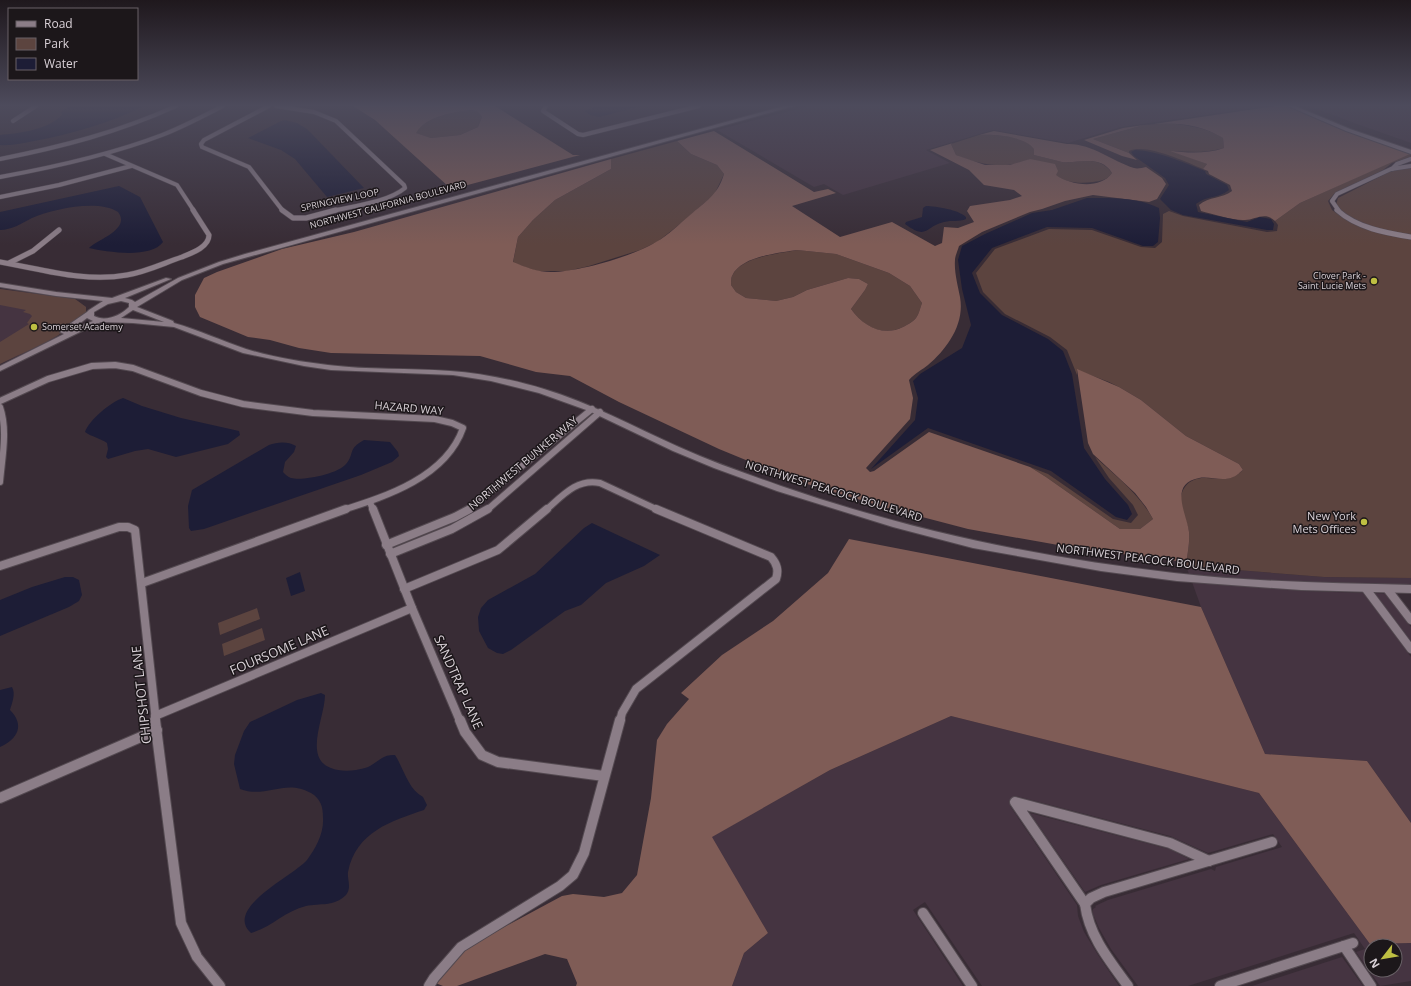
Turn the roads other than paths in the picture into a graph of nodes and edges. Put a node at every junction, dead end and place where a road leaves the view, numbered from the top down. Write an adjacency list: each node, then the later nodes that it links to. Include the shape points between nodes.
1 (37, 152): 7 (street)
2 (111, 152): 6 (street)
3 (215, 152): 4 (street, SPRINGVIEW LOOP, via 249,167 281,210 293,218 306,218 387,198 405,188)
4 (369, 152)
5 (619, 152): 17 (street, NORTHWEST CALIFORNIA BOULEVARD)
6 (105, 154): 9 (street); 12 (street)
7 (0, 159)
8 (1411, 159): 11 (street)
9 (131, 166): 13 (street); 18 (street, via 178,185 208,235 206,244 194,252 142,272 120,276 72,274)
10 (1411, 166): 11 (street)
11 (1391, 169): 15 (street, via 1338,194 1332,199 1332,203 1339,213 1358,222)
12 (0, 177)
13 (0, 197)
14 (59, 230): 18 (street)
15 (1411, 237)
16 (0, 262): 18 (street)
17 (221, 263): 21 (street, NORTHWEST CALIFORNIA BOULEVARD, via 182,274); 22 (street, NORTHWEST CALIFORNIA BOULEVARD, via 166,286)
18 (9, 264)
19 (0, 285): 20 (street)
20 (76, 296): 21 (street); 23 (street, via 84,301)
21 (114, 300): 22 (street, NORTHWEST PEACOCK BOULEVARD, via 130,301); 23 (street, NORTHWEST CALIFORNIA BOULEVARD, via 99,304)
22 (132, 306): 24 (street, NORTHWEST CALIFORNIA BOULEVARD, via 122,315); 25 (street, NORTHWEST PEACOCK BOULEVARD)
23 (90, 312): 24 (street, via 92,318); 26 (street)
24 (103, 320): 25 (street, NORTHWEST PEACOCK BOULEVARD); 26 (street)
25 (176, 325): 30 (street, NORTHWEST PEACOCK BOULEVARD, via 246,352 272,358 331,368 430,371 484,378 540,391)
26 (49, 344): 27 (street)
27 (0, 369)
28 (0, 401): 32 (street, HAZARD WAY, via 48,379 92,366 115,365 133,368 201,393 243,404 313,413 435,419 452,422 463,428 461,436 443,461 425,475)
29 (0, 407): 31 (street, via 3,423)
30 (596, 410): 33 (street, NORTHWEST BUNKER WAY, via 470,509); 34 (street, NORTHWEST BUNKER WAY, via 474,520); 38 (street, NORTHWEST PEACOCK BOULEVARD, via 683,452 780,490 893,524 973,544 1094,566 1177,577)
31 (0, 482)
32 (370, 502): 33 (street, SANDTRAP LANE); 36 (street, HAZARD WAY, via 335,512)
33 (386, 545): 34 (street, SANDTRAP LANE)
34 (390, 554): 37 (street, SANDTRAP LANE)
35 (0, 566): 36 (street, CHIPSHOT LANE, via 119,527 128,527 135,530)
36 (142, 583): 44 (street, CHIPSHOT LANE)
37 (404, 589): 41 (street, SANDTRAP LANE); 46 (street, via 498,550 573,486 591,481 771,557 779,571 776,579 636,689 622,713)
38 (1366, 589): 40 (street, NORTHWEST PEACOCK BOULEVARD); 43 (street)
39 (1411, 589): 40 (street, NORTHWEST PEACOCK BOULEVARD)
40 (1388, 590): 42 (street)
41 (412, 608): 44 (street, FOURSOME LANE); 46 (street, SANDTRAP LANE, via 465,732 482,755 498,762)
42 (1411, 620)
43 (1411, 649)
44 (156, 716): 45 (street, CHIPSHOT LANE)
45 (157, 730): 47 (street); 52 (street, CHIPSHOT LANE, via 182,923 190,948 202,967)
46 (604, 776): 53 (street, via 584,853 573,875 560,886 461,947)
47 (0, 798)
48 (1272, 842): 49 (street)
49 (1209, 861): 50 (street, via 1104,892); 50 (street, via 1170,843 1015,802)
50 (1085, 904): 55 (street, via 1085,914 1092,930)
51 (923, 913): 54 (street)
52 (220, 986)
53 (429, 986)
54 (972, 986)
55 (1128, 986)
56 (1220, 986): 57 (street, via 1348,945)
57 (1371, 986)

